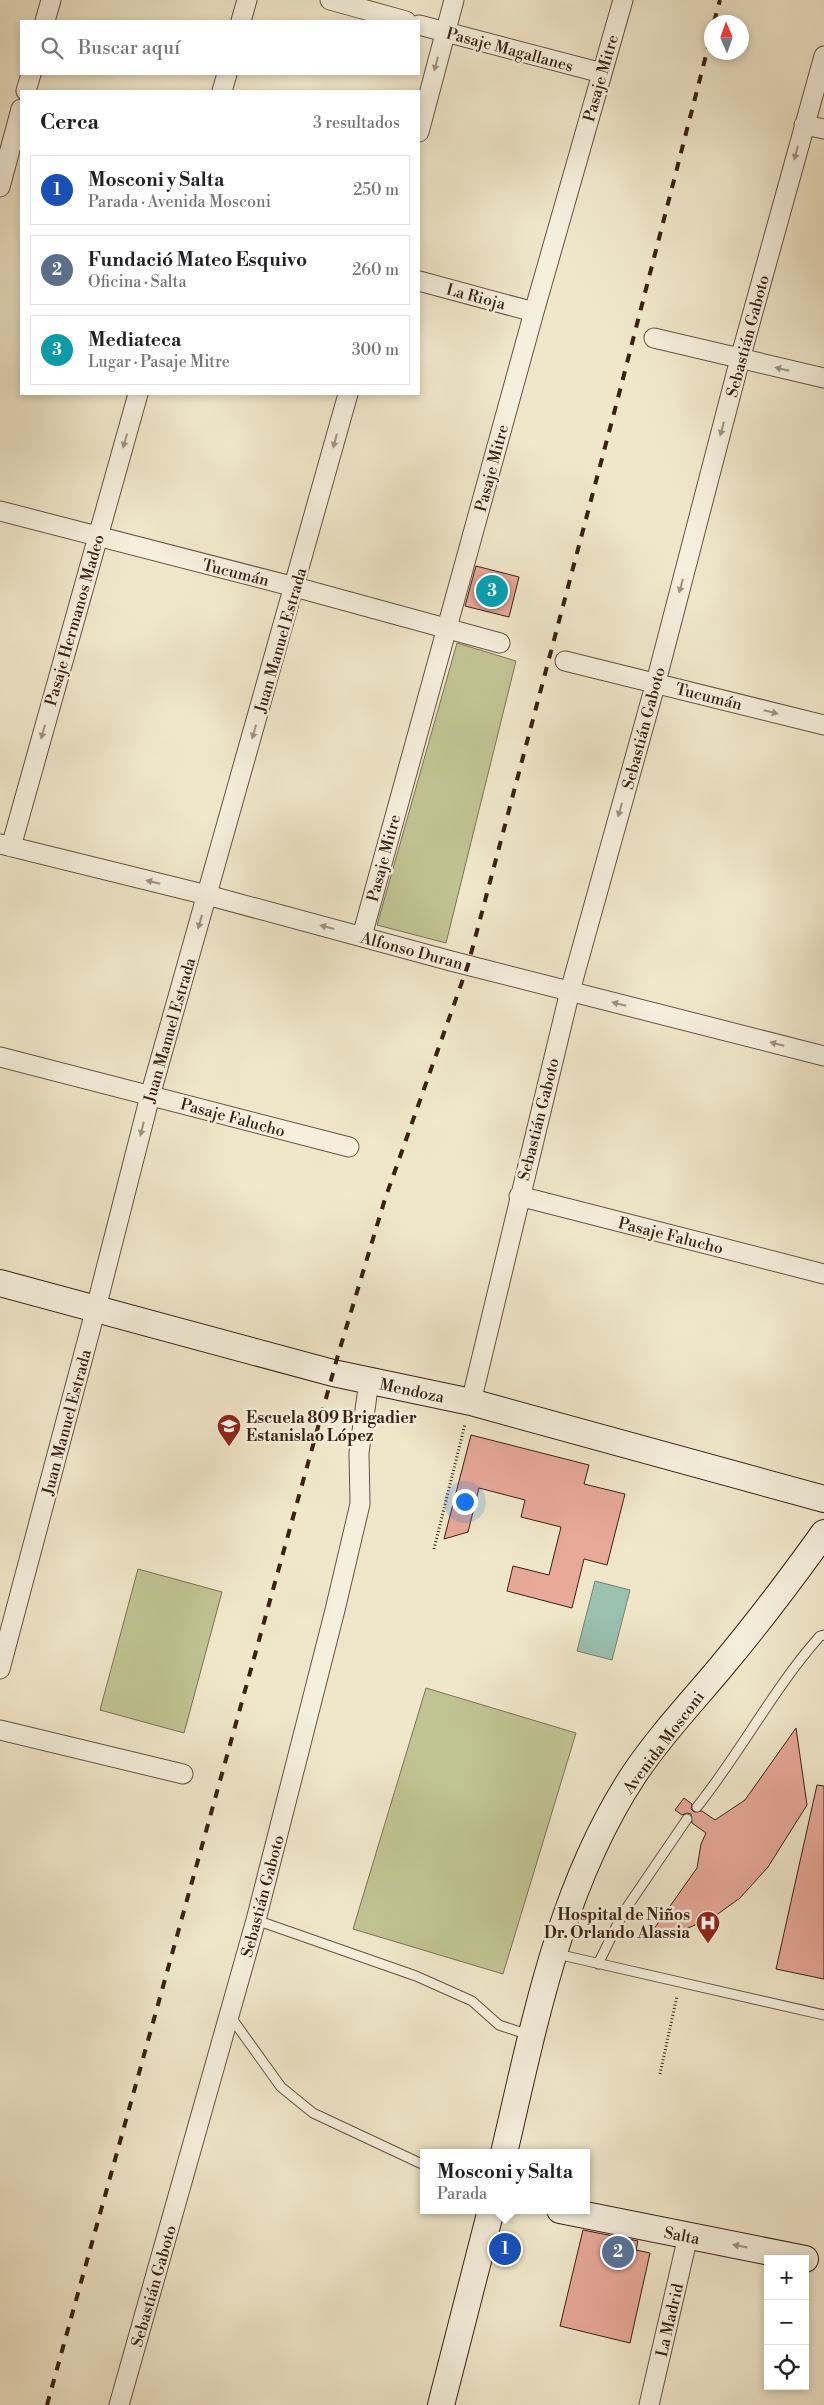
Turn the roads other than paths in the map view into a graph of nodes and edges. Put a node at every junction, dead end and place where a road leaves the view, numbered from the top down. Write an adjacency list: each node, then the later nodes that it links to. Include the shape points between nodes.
1 (51, 0): 6 (street)
2 (247, 0): 7 (street)
3 (330, 0): 8 (street)
4 (454, 0): 10 (street)
5 (623, 0): 12 (street, Pasaje Mitre)
6 (45, 20)
7 (241, 20)
8 (402, 20)
9 (420, 25): 10 (street, Pasaje Magallanes)
10 (445, 32): 12 (street, Pasaje Magallanes); 19 (street, one-way to 19)
11 (824, 56): 18 (street, Sebastián Gaboto)
12 (602, 73): 23 (street, Pasaje Mitre)
13 (31, 75): 15 (street)
14 (227, 75): 16 (street)
15 (26, 90)
16 (222, 90)
17 (20, 113): 21 (street)
18 (804, 125): 20 (street); 25 (street, Sebastián Gaboto, one-way to 25)
19 (420, 128)
20 (824, 130)
21 (6, 176)
22 (420, 281): 23 (street, La Rioja)
23 (534, 312): 32 (street, Pasaje Mitre)
24 (654, 338): 25 (street)
25 (740, 359): 26 (street, one-way to 25); 35 (street, Sebastián Gaboto, one-way to 35)
26 (824, 378)
27 (138, 395): 30 (street, Pasaje Hermanos Madeo, one-way to 30)
28 (348, 395): 31 (street, Juan Manuel Estrada, one-way to 31)
29 (0, 511): 30 (street, Tucumán)
30 (98, 537): 31 (street, Tucumán); 37 (street, Pasaje Hermanos Madeo, one-way to 37)
31 (295, 587): 32 (street, Tucumán); 38 (street, Juan Manuel Estrada, one-way to 38)
32 (447, 628): 33 (street, Tucumán); 39 (street, Pasaje Mitre)
33 (500, 642)
34 (565, 661): 35 (street, Tucumán)
35 (656, 682): 36 (street, Tucumán, one-way to 36); 40 (street, Sebastián Gaboto, one-way to 40)
36 (824, 725)
37 (6, 845): 38 (street, Alfonso Duran, one-way to 37)
38 (207, 895): 39 (street, Alfonso Duran, one-way to 38); 43 (street, Juan Manuel Estrada, one-way to 43)
39 (362, 936): 40 (street, Alfonso Duran)
40 (570, 991): 41 (street, Alfonso Duran, one-way to 40); 45 (street, Sebastián Gaboto)
41 (824, 1056)
42 (0, 1057): 43 (street, Pasaje Falucho)
43 (150, 1096): 44 (street, Pasaje Falucho); 48 (street, Juan Manuel Estrada, one-way to 48)
44 (349, 1147)
45 (519, 1196): 46 (street, Pasaje Falucho); 50 (street, Sebastián Gaboto)
46 (824, 1274)
47 (0, 1283): 48 (street, Mendoza)
48 (96, 1308): 49 (street, Mendoza); 54 (street, Juan Manuel Estrada)
49 (369, 1381): 50 (street, Mendoza); 59 (street, Sebastián Gaboto, via 359,1453 360,1504)
50 (471, 1402): 51 (street, Mendoza)
51 (824, 1499)
52 (824, 1532): 60 (street, Avenida Mosconi, via 792,1578 633,1776 600,1836)
53 (824, 1635): 57 (lane, via 799,1660 766,1705 721,1778)
54 (0, 1669)
55 (0, 1730): 56 (street)
56 (183, 1774)
57 (697, 1808)
58 (687, 1819): 61 (lane, via 623,1913)
59 (256, 1920): 63 (street, Sebastián Gaboto); 64 (lane, via 416,1976 472,2001 499,2025)
60 (554, 1954): 61 (lane); 64 (street, Avenida Mosconi)
61 (598, 1964): 62 (lane)
62 (824, 2015)
63 (230, 2016): 66 (lane, via 281,2087 313,2113); 73 (street, Sebastián Gaboto)
64 (532, 2036): 65 (street, Avenida Mosconi)
65 (505, 2149)
66 (420, 2162)
67 (490, 2214): 74 (street)
68 (580, 2214): 69 (street, Salta)
69 (688, 2236): 70 (street, Salta, one-way to 69); 75 (street, La Madrid)
70 (785, 2255)
71 (809, 2260): 72 (street, Salta)
72 (824, 2262)
73 (119, 2405)
74 (441, 2405)
75 (649, 2405)

